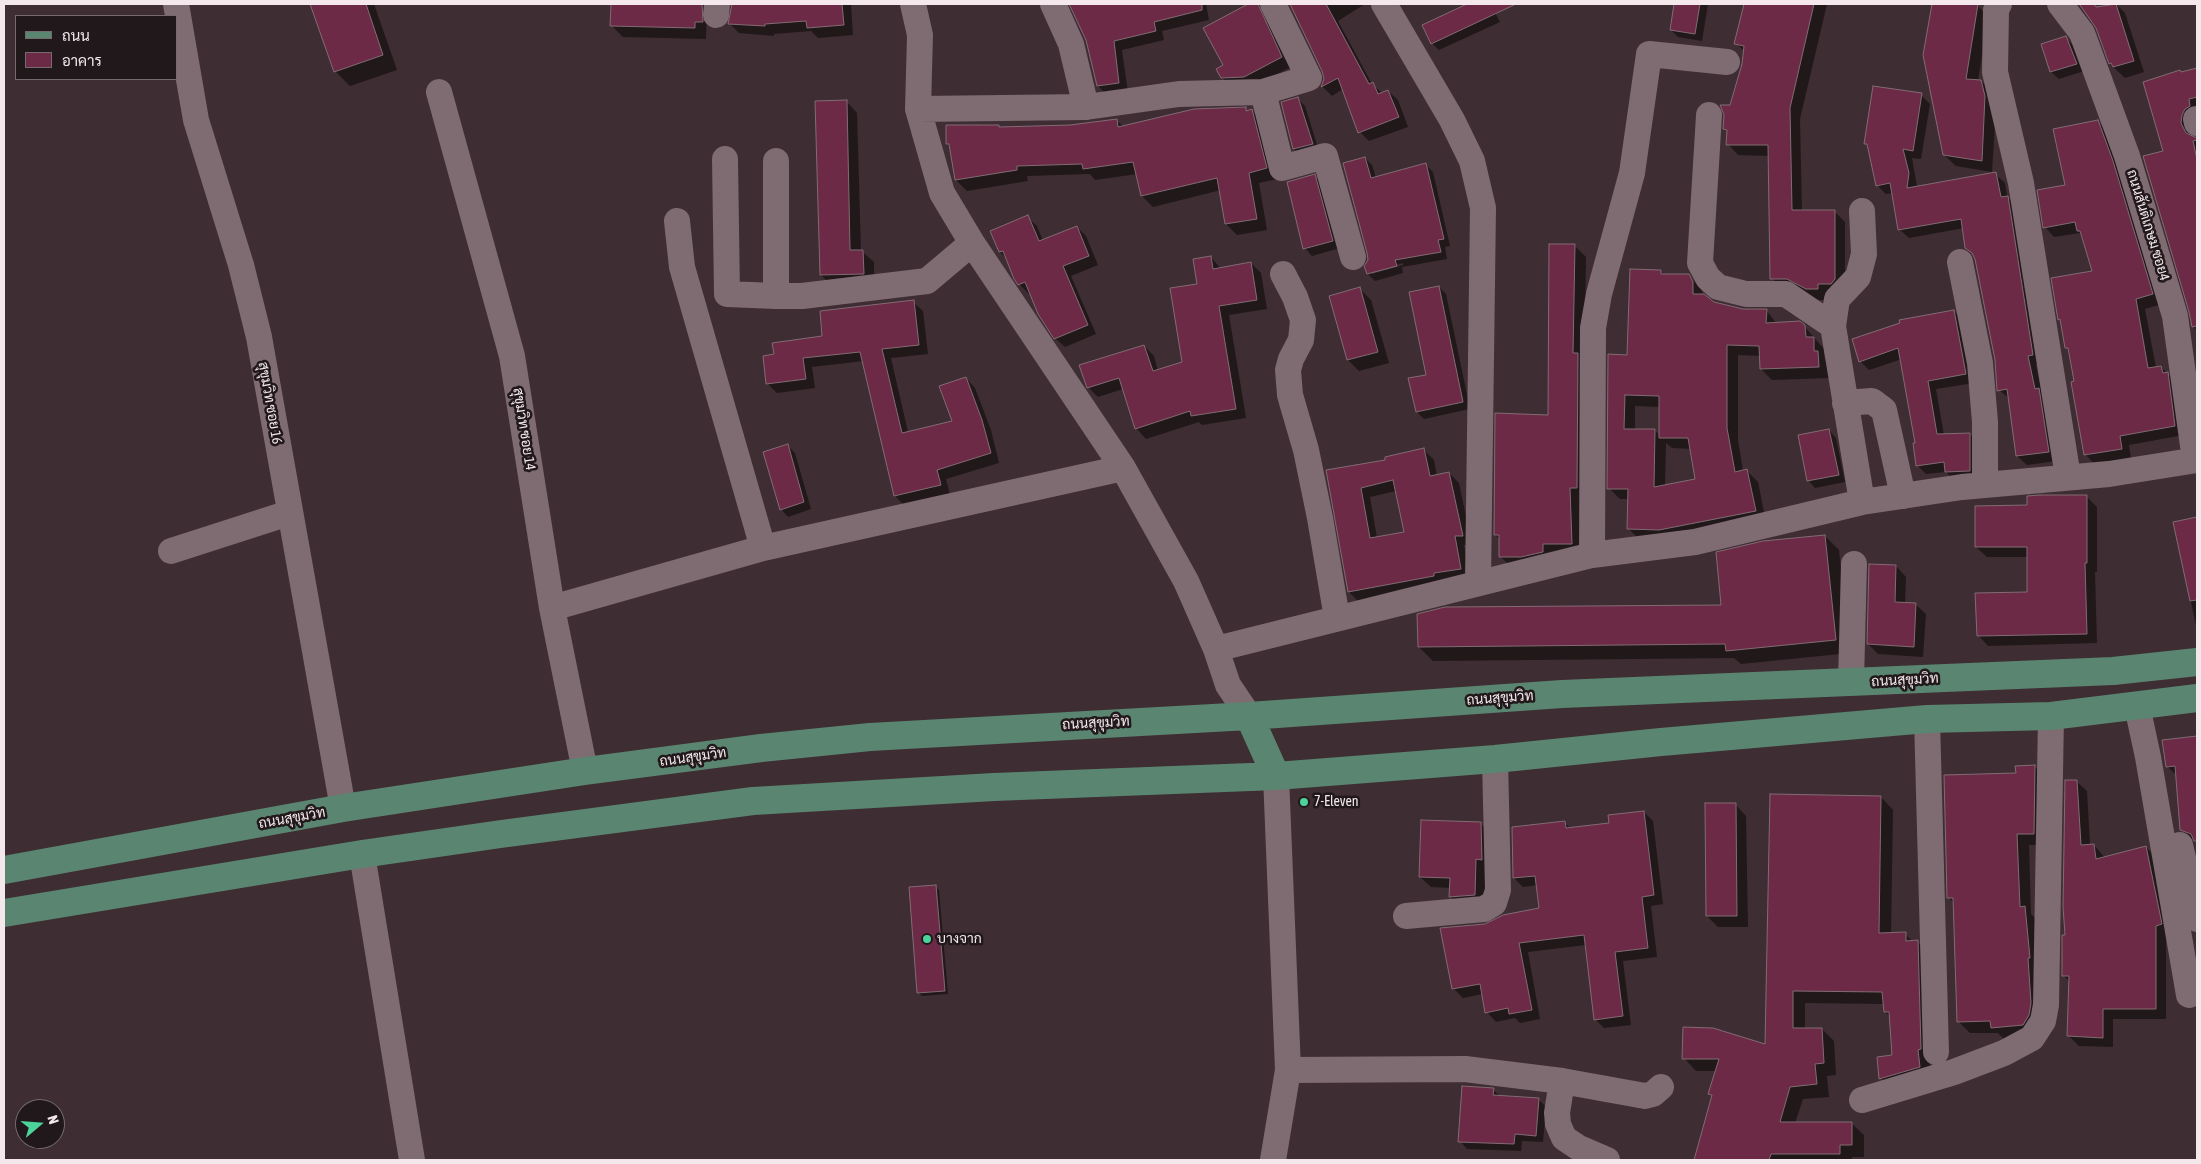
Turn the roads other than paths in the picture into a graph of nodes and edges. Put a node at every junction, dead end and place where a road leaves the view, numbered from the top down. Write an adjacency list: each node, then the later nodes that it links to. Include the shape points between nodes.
1 (913, 4): 12 (street, via 920,35)
2 (1053, 4): 11 (street, via 1071,44)
3 (1273, 4): 10 (street, via 1309,78)
4 (1384, 4): 36 (street, via 1452,120 1472,161 1482,208)
5 (1998, 4): 27 (street, via 1995,72 2021,183)
6 (2060, 4): 25 (street, ถนนสันติเกษม ซอย4, via 2082,33 2127,156 2172,307)
7 (178, 16): 31 (street, สุขุมวิท ซอย 16, via 196,120 241,264 259,337)
8 (1727, 62): 34 (street, via 1649,54 1632,173 1593,328)
9 (439, 92): 37 (street, สุขุมวิท ซอย 14, via 512,356)
10 (1263, 92): 11 (street, via 1179,94); 19 (street, via 1282,168 1325,156)
11 (1086, 107): 12 (street)
12 (918, 109): 18 (street, via 942,193)
13 (1709, 115): 23 (street, via 1700,263 1708,278 1718,287 1746,294 1786,294)
14 (725, 159): 22 (street, via 727,294)
15 (776, 161): 22 (street)
16 (1862, 211): 23 (street, via 1864,254 1858,277 1837,299)
17 (677, 221): 32 (street, via 682,267)
18 (972, 242): 22 (street, via 927,282); 26 (street)
19 (1353, 257)
20 (1960, 262): 28 (street, via 1980,363 1985,422)
21 (1283, 274): 38 (street, via 1296,297 1303,320 1301,340 1288,370 1290,395 1306,450)
22 (776, 296)
23 (1833, 326): 24 (street)
24 (1845, 403): 29 (street, via 1872,401 1884,410); 30 (street)
25 (2196, 460): 27 (street)
26 (1123, 468): 32 (street); 39 (street, via 1186,581)
27 (2068, 477): 28 (street)
28 (1985, 485): 29 (street)
29 (1903, 496): 30 (street)
30 (1862, 502): 34 (street, via 1695,542)
31 (289, 513): 33 (street); 53 (street, สุขุมวิท ซอย 16)
32 (763, 548): 37 (street)
33 (171, 552)
34 (1592, 555): 36 (street)
35 (1854, 564): 42 (street)
36 (1478, 582): 38 (street)
37 (552, 608): 51 (street, สุขุมวิท ซอย 14)
38 (1337, 618): 39 (street)
39 (1216, 648): 45 (street, via 1228,685)
40 (2197, 662): 41 (main road, ถนนสุขุมวิท, via 2113,671)
41 (2014, 674): 42 (main road, ถนนสุขุมวิท); 46 (main road)
42 (1851, 682): 45 (main road, ถนนสุขุมวิท, via 1562,694)
43 (2197, 698): 44 (main road)
44 (2137, 706): 47 (main road); 49 (street)
45 (1249, 716): 51 (main road, ถนนสุขุมวิท, via 870,737); 52 (main road)
46 (2014, 716): 47 (main road); 48 (main road)
47 (2051, 716): 64 (street, via 2046,1006 2043,1021 2032,1038 2004,1053)
48 (1927, 719): 50 (main road); 60 (street)
49 (2148, 757): 58 (street, via 2176,830); 59 (street)
50 (1495, 759): 52 (main road); 57 (street, via 1498,890 1494,903 1484,908)
51 (585, 771): 53 (main road, ถนนสุขุมวิท)
52 (1276, 776): 54 (main road, via 795,798); 61 (street)
53 (343, 808): 55 (main road, ถนนสุขุมวิท)
54 (362, 854): 56 (main road); 65 (street)
55 (4, 870)
56 (4, 913)
57 (1406, 916)
58 (2197, 919)
59 (2189, 995)
60 (1936, 1052)
61 (1288, 1070): 62 (street, via 1465,1069); 66 (street)
62 (1562, 1081): 63 (street, via 1645,1096); 67 (street, via 1558,1124 1564,1138)
63 (1661, 1087)
64 (1862, 1100)
65 (412, 1160)
66 (1273, 1160)
67 (1607, 1160)

